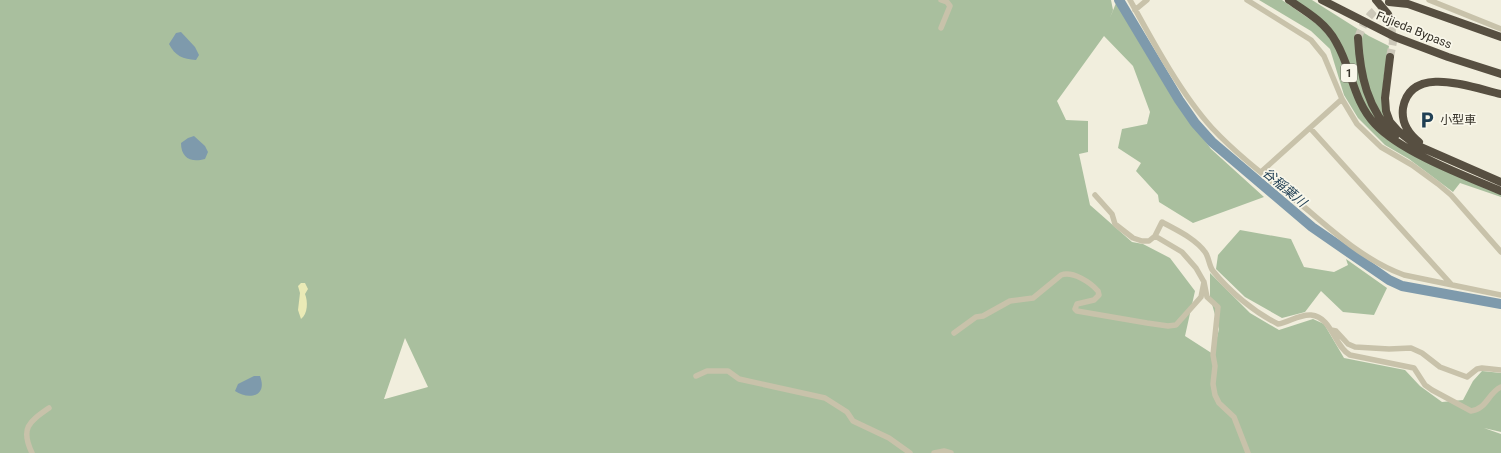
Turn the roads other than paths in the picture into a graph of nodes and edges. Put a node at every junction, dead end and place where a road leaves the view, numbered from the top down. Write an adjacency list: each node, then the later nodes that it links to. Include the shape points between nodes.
1 (941, 0): 12 (street, via 950,6)
2 (1130, 0): 10 (street)
3 (1147, 0): 10 (street)
4 (1247, 0): 19 (street, via 1302,33 1318,47)
5 (1289, 0): 21 (highway, 1, via 1315,18 1329,32 1341,51 1357,97 1368,116 1386,135)
6 (1322, 0): 17 (highway, Fujieda Bypass, via 1395,37 1448,58)
7 (1376, 0): 11 (highway, via 1388,14)
8 (1429, 0): 13 (street)
9 (1389, 2): 14 (highway, via 1408,4)
10 (1135, 10): 23 (street, via 1199,112 1226,142)
11 (1391, 23)
12 (940, 28)
13 (1501, 29)
14 (1501, 36)
15 (1358, 38): 21 (highway, 1, via 1362,78 1372,105 1392,134)
16 (1390, 57): 22 (highway, 1, via 1384,98 1390,122)
17 (1501, 74)
18 (1501, 94): 22 (highway, 1, via 1442,81 1432,81 1417,87 1404,102 1402,112 1408,132)
19 (1342, 99): 20 (street); 28 (street, via 1357,124 1368,135 1381,147 1412,165 1451,195)
20 (1310, 128): 23 (street); 30 (street)
21 (1407, 148): 22 (highway, 1)
22 (1428, 154): 24 (highway, 1, via 1481,172); 25 (highway, 1)
23 (1261, 172): 30 (street, via 1371,259 1404,275)
24 (1501, 182)
25 (1501, 191)
26 (1095, 195): 27 (street, via 1112,214 1116,224 1128,235 1142,242 1149,241)
27 (1155, 236): 29 (street, via 1182,252); 32 (street, via 1162,222 1198,244 1206,252 1212,270 1250,307 1270,320 1278,324 1313,315)
28 (1501, 252)
29 (1204, 282): 33 (street, via 1201,297 1176,325 1168,326 1077,311 1077,304 1094,300 1099,295 1098,291 1078,276 1067,273 1033,298 1010,301 983,316 976,317); 42 (street, via 1207,297 1218,307 1213,355 1215,395 1219,403 1234,417)
30 (1451, 284): 31 (street)
31 (1501, 295)
32 (1331, 330): 34 (street, via 1336,331 1348,344 1355,347 1411,348 1440,367 1467,377 1477,369); 36 (street, via 1345,352 1350,355 1414,368 1425,385 1471,411 1481,408 1494,391)
33 (954, 333)
34 (1501, 370)
35 (696, 376): 39 (street, via 707,371 728,371 739,379 825,398 847,412 853,421 889,438)
36 (1501, 387)
37 (49, 408): 38 (street, via 28,426 26,442)
38 (32, 453)
39 (910, 453)
40 (934, 453): 41 (street, via 944,450)
41 (951, 453)
42 (1248, 453)

